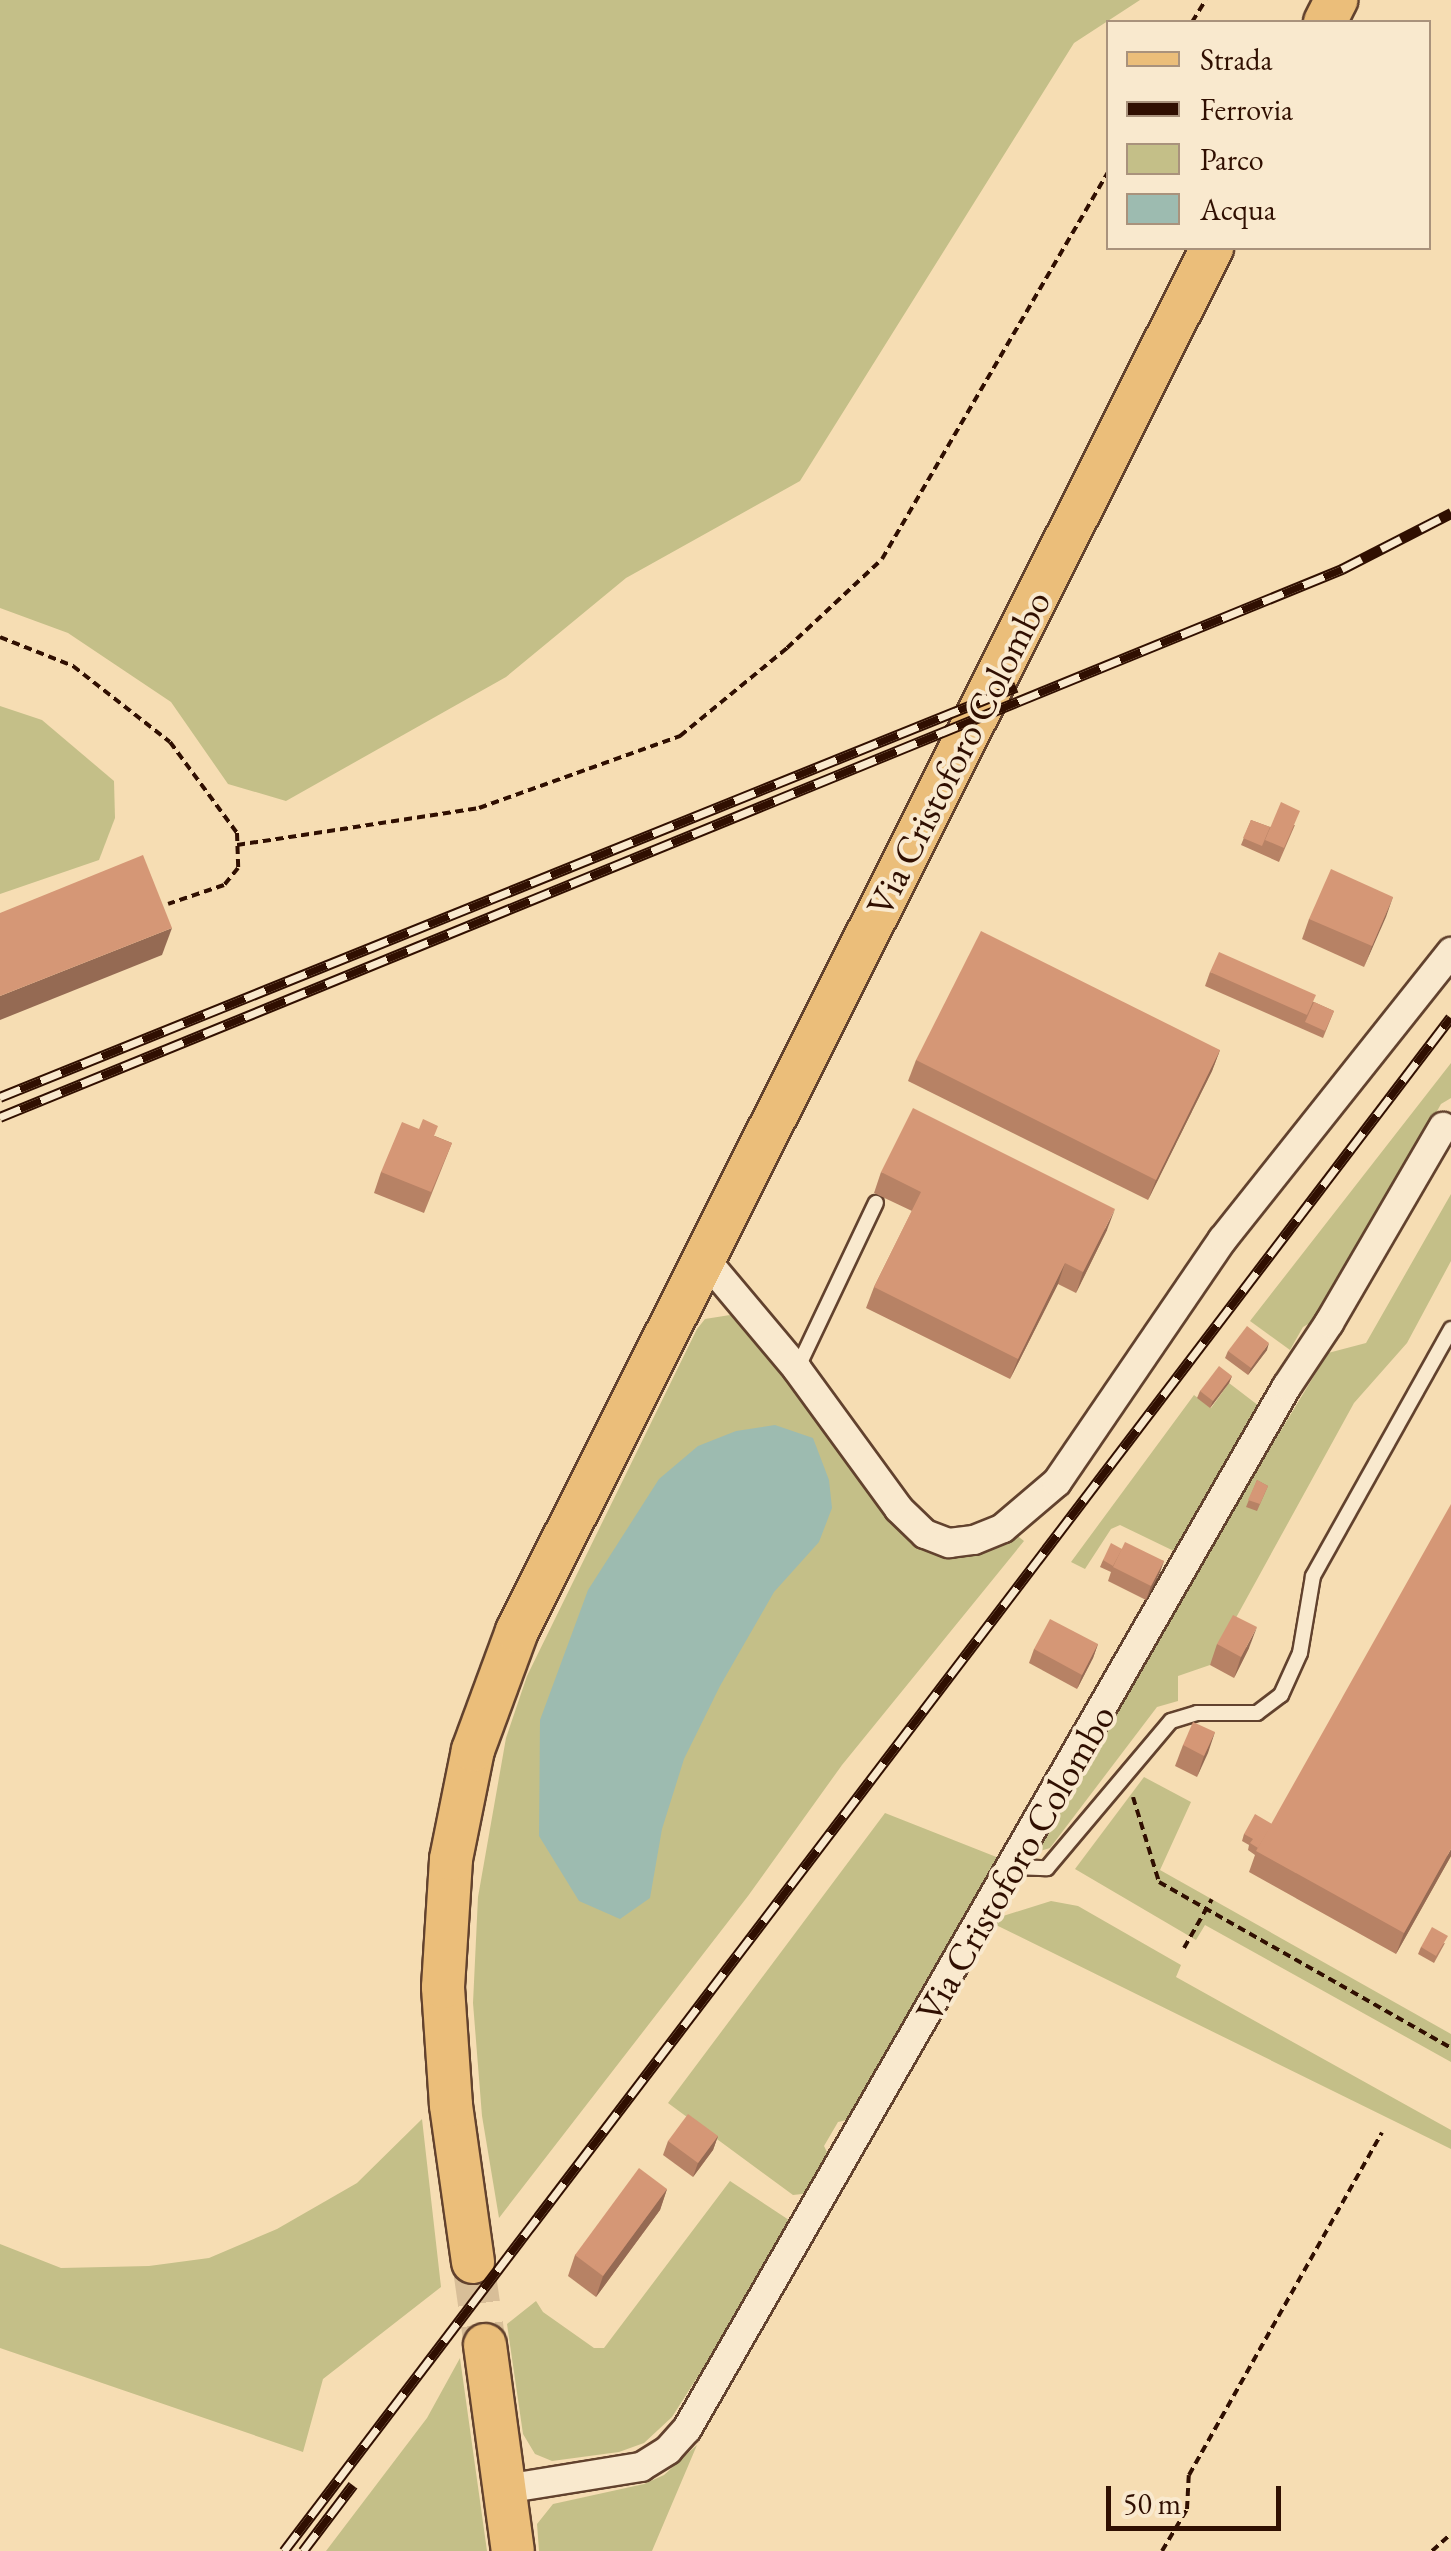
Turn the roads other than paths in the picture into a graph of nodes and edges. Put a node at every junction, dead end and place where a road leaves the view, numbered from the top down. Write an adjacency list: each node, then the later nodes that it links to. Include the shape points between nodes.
1 (1211, 250): 5 (main road, Via Cristoforo Colombo)
2 (1451, 952): 7 (street, via 1223,1239 1057,1482 1002,1528 949,1543 925,1534 899,1509)
3 (1443, 1126): 8 (street, Via Cristoforo Colombo)
4 (876, 1203): 7 (lane)
5 (704, 1258): 7 (street); 9 (main road, Via Cristoforo Colombo, via 517,1632 473,1750 451,1858 444,1949 451,2105)
6 (1451, 1329): 8 (lane, via 1313,1576 1300,1652 1281,1695 1257,1713 1197,1712 1171,1721 1047,1868)
7 (797, 1369)
8 (1014, 1868): 11 (street, Via Cristoforo Colombo, via 687,2429 641,2467)
9 (473, 2262)
10 (485, 2346): 11 (main road)
11 (505, 2489): 12 (main road)
12 (513, 2551)

